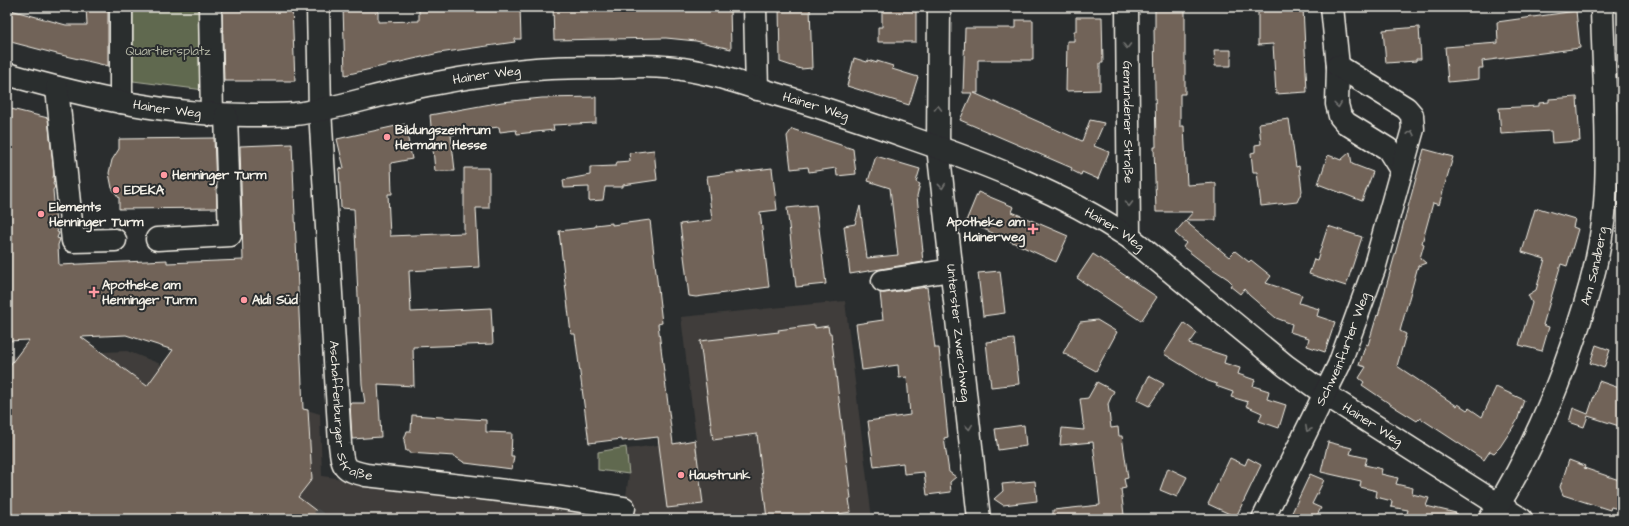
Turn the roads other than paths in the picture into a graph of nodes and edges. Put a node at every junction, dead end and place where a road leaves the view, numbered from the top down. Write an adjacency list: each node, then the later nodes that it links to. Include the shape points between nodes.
1 (121, 7): 13 (street)
2 (210, 7): 15 (street)
3 (318, 7): 14 (street)
4 (755, 7): 12 (street)
5 (939, 7): 16 (street, Unterster Zwerchweg, one-way to 5)
6 (1127, 7): 18 (street, Gemündener Straße, one-way to 18)
7 (1332, 7): 9 (street)
8 (1602, 7): 25 (street, Am Sandberg, via 1606,183 1600,236 1589,292 1540,429)
9 (1338, 66): 17 (street, one-way to 17, via 1337,104 1340,116 1346,123 1388,149); 17 (street, Schweinfurter Weg, one-way to 9, via 1413,129 1412,115 1406,108)
10 (7, 74): 11 (street, Hainer Weg)
11 (57, 88): 13 (street, Hainer Weg); 20 (street, via 73,241)
12 (757, 89): 14 (street, Hainer Weg, via 736,81 684,69 646,66 564,68 441,82); 16 (street, Hainer Weg, via 831,110)
13 (121, 102): 15 (street, Hainer Weg)
14 (320, 110): 15 (street, Hainer Weg, via 292,114); 24 (street, Aschaffenburger Straße, via 340,444 346,468 366,475 550,496)
15 (219, 115): 19 (street, via 230,235)
16 (938, 147): 18 (street, Hainer Weg, via 1060,197 1101,218); 21 (street, Unterster Zwerchweg, one-way to 21)
17 (1401, 170): 23 (street, Schweinfurter Weg, via 1374,269 1339,365)
18 (1129, 237): 23 (street, Hainer Weg, via 1286,366)
19 (157, 239)
20 (115, 240)
21 (951, 270): 22 (street); 26 (street, Unterster Zwerchweg, one-way to 26)
22 (883, 282)
23 (1325, 394): 25 (street, Hainer Weg); 27 (street, Schweinfurter Weg, one-way to 27)
24 (624, 508)
25 (1494, 512): 28 (street, Hainer Weg)
26 (979, 519)
27 (1263, 519)
28 (1521, 519)

